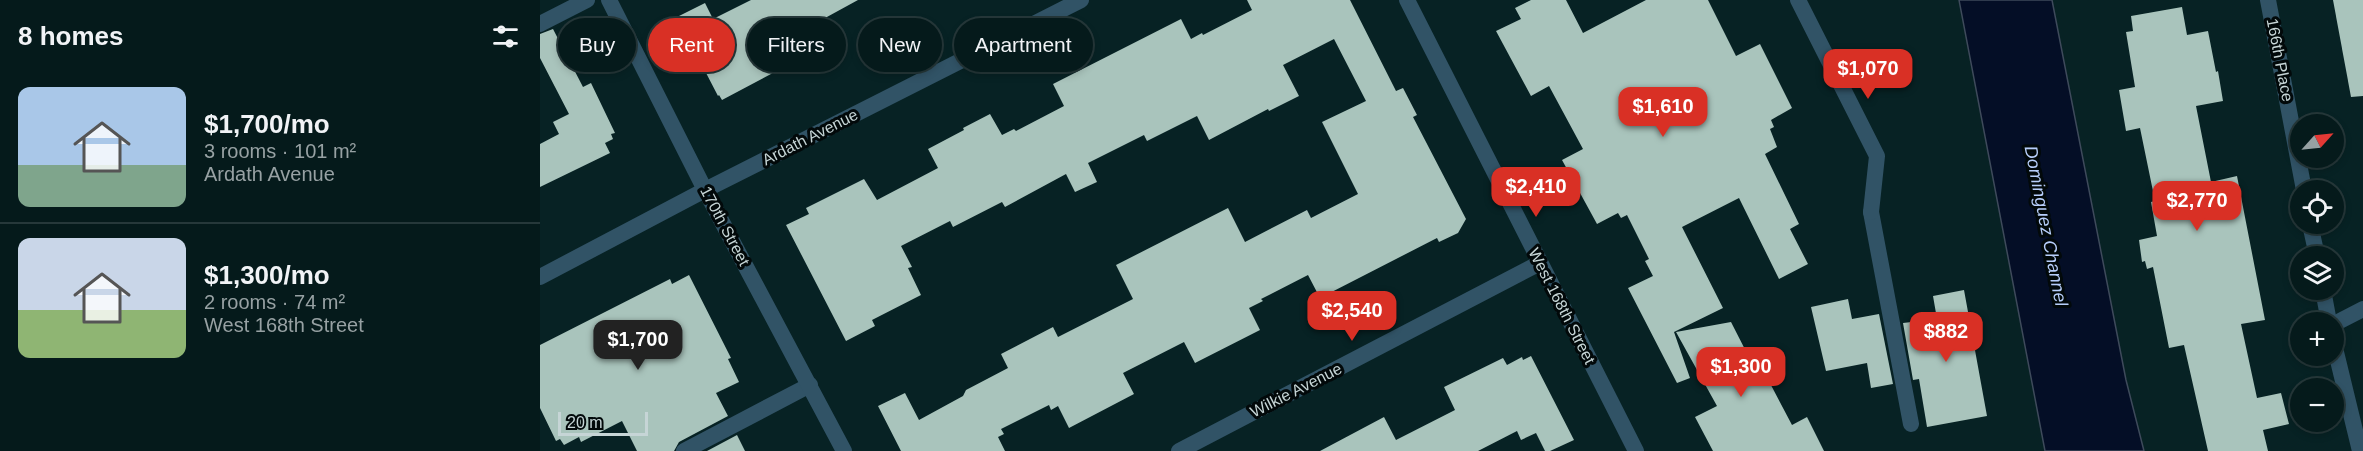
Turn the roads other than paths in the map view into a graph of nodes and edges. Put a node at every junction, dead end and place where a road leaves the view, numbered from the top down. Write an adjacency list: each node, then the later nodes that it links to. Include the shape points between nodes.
1 (586, 0): 7 (street)
2 (609, 0): 9 (street, 170th Street)
3 (1081, 0): 9 (street, Ardath Avenue)
4 (1407, 0): 10 (street, West 168th Street)
5 (1798, 0): 16 (street, via 1877,156 1871,212)
6 (2268, 0): 8 (street, 166th Place)
7 (540, 24)
8 (2302, 180)
9 (705, 190): 11 (street, Ardath Avenue); 15 (street, 170th Street)
10 (1540, 263): 19 (street, Wilkie Avenue); 20 (street, West 168th Street)
11 (540, 277)
12 (2363, 309): 13 (street)
13 (2344, 319)
14 (2339, 366): 21 (street)
15 (810, 385): 17 (street); 18 (street, 170th Street)
16 (1911, 424)
17 (684, 451)
18 (844, 451)
19 (1179, 451)
20 (1636, 451)
21 (2360, 451)

